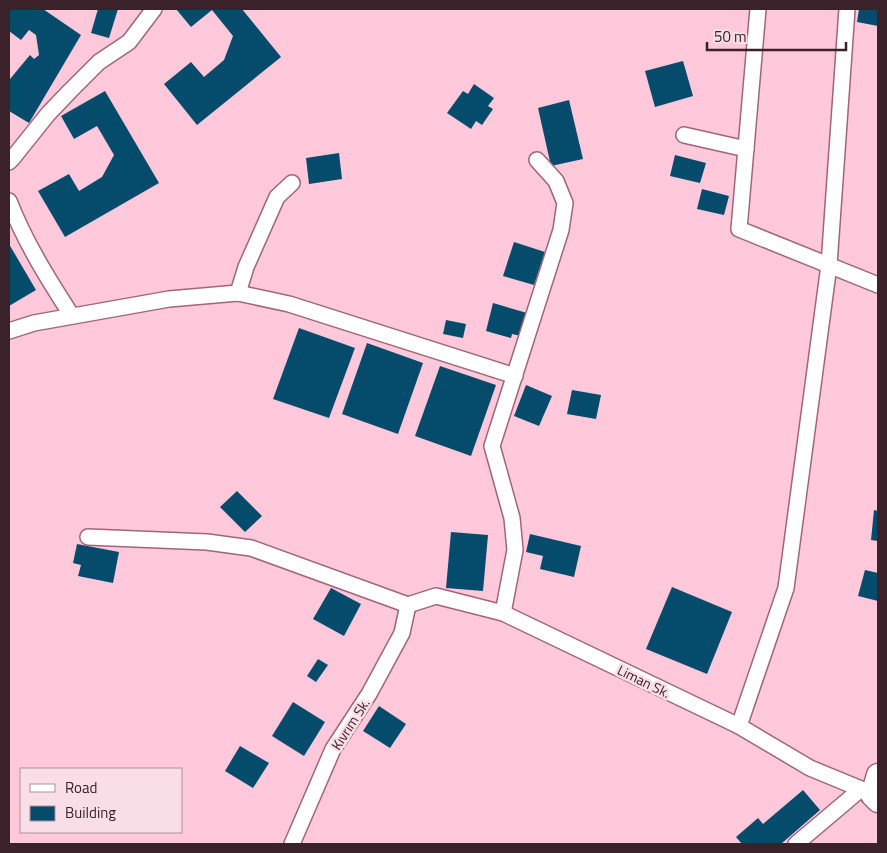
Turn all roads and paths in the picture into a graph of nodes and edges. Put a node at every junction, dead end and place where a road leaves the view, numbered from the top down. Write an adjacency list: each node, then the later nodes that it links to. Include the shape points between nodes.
1 (154, 9): 7 (street, via 130,42 99,62 48,114)
2 (758, 9): 5 (street)
3 (847, 9): 10 (street)
4 (684, 135): 5 (street)
5 (746, 149): 10 (street, via 740,229)
6 (537, 160): 15 (street, via 556,181 565,203 561,230)
7 (9, 162)
8 (292, 183): 12 (street, via 277,197)
9 (9, 201): 13 (street, via 22,233)
10 (829, 266): 11 (street); 19 (street, via 786,588)
11 (878, 285)
12 (238, 293): 13 (street, via 169,299); 15 (street, via 289,304)
13 (72, 316): 14 (street)
14 (9, 331)
15 (515, 376): 18 (street, via 492,446 512,518 516,550)
16 (88, 537): 17 (street, via 207,542 251,548)
17 (408, 605): 18 (street, Liman Sk., via 436,596); 21 (street, Kıvrım Sk., via 402,633 369,694 333,749)
18 (504, 613): 19 (street, Liman Sk.)
19 (739, 726): 20 (street, Liman Sk., via 810,768)
20 (872, 790): 22 (street)
21 (292, 844)
22 (796, 844)

